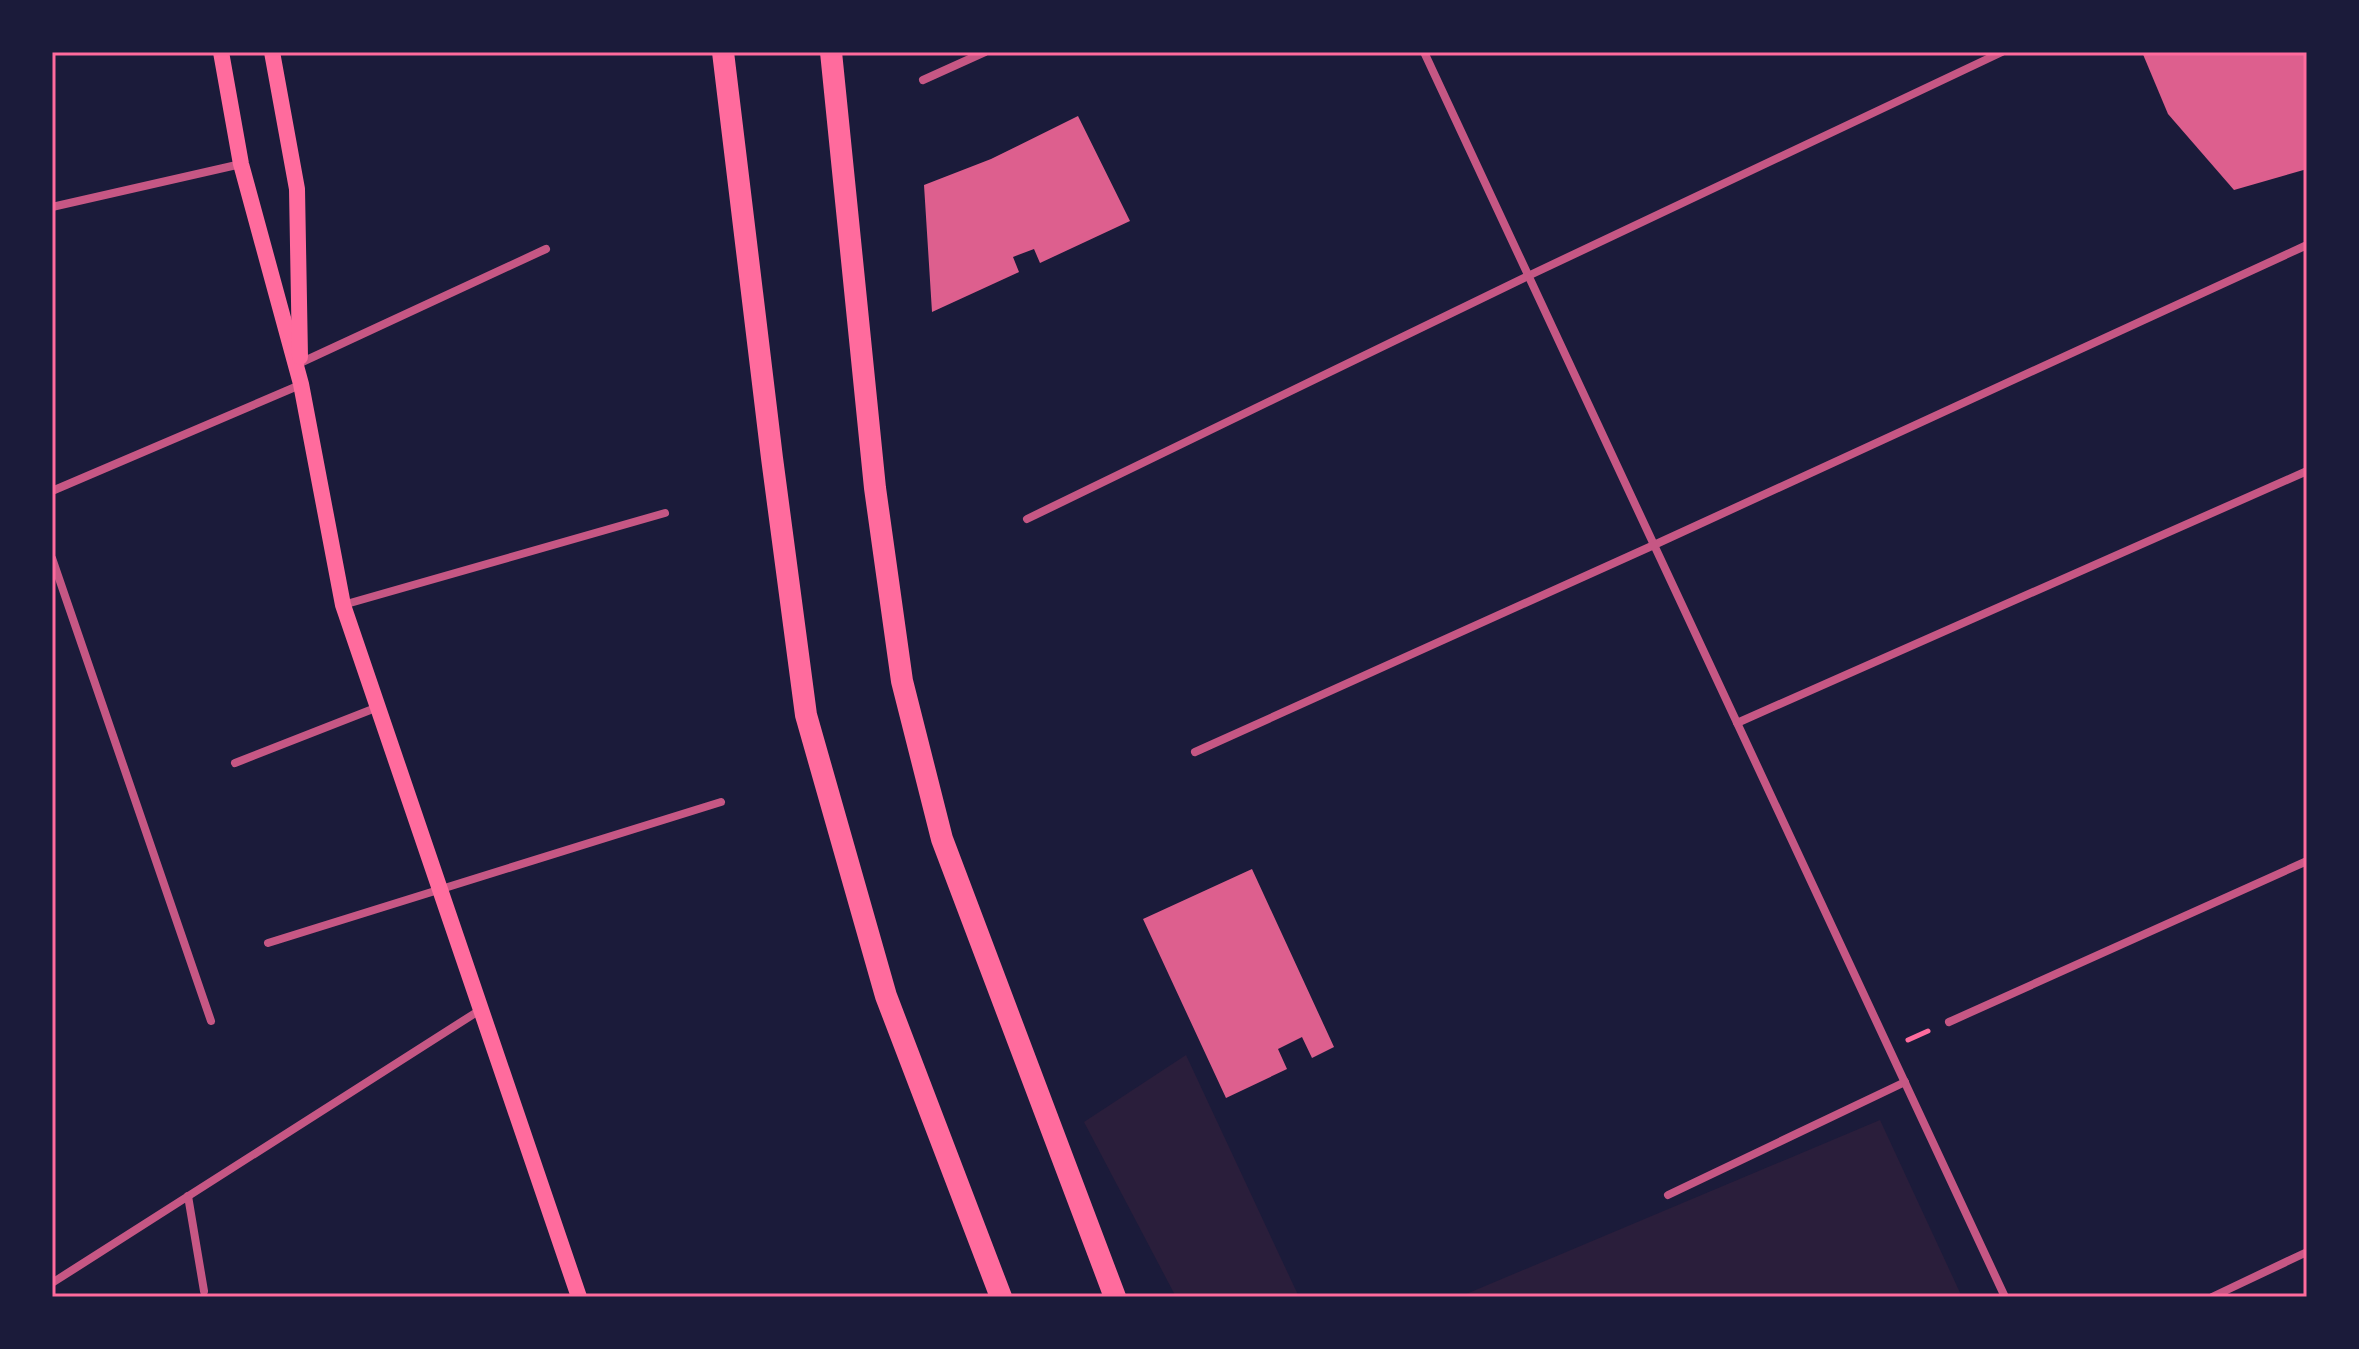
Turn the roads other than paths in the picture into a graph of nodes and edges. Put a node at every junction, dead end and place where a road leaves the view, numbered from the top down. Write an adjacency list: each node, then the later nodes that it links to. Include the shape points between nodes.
1 (221, 52): 9 (main road)
2 (272, 52): 14 (main road, via 297,189)
3 (723, 52): 41 (highway, via 806,715 886,996)
4 (831, 52): 42 (highway, via 870,445 902,681 942,839)
5 (985, 52): 8 (street)
6 (1424, 52): 13 (street)
7 (2002, 52): 13 (street)
8 (923, 80)
9 (241, 164): 10 (street); 15 (main road)
10 (52, 207)
11 (2307, 245): 20 (street)
12 (546, 249): 14 (street)
13 (1528, 276): 19 (street); 20 (street)
14 (300, 363)
15 (301, 384): 17 (street); 22 (main road)
16 (2307, 471): 24 (street)
17 (52, 491)
18 (665, 513): 22 (street)
19 (1027, 519)
20 (1654, 545): 24 (street); 25 (street)
21 (52, 558): 32 (street)
22 (343, 605): 23 (main road)
23 (378, 707): 26 (street); 29 (main road)
24 (1737, 723): 34 (street)
25 (1195, 752)
26 (235, 763)
27 (721, 802): 29 (street)
28 (2307, 861): 33 (street)
29 (440, 890): 30 (street); 31 (main road)
30 (268, 943)
31 (480, 1010): 36 (street); 40 (main road)
32 (211, 1021)
33 (1949, 1022)
34 (1905, 1082): 35 (street); 43 (street)
35 (1668, 1195)
36 (188, 1196): 38 (street); 39 (street)
37 (2307, 1252): 44 (street)
38 (52, 1283)
39 (204, 1291)
40 (579, 1297)
41 (1001, 1297)
42 (1115, 1297)
43 (2005, 1297)
44 (2212, 1297)

